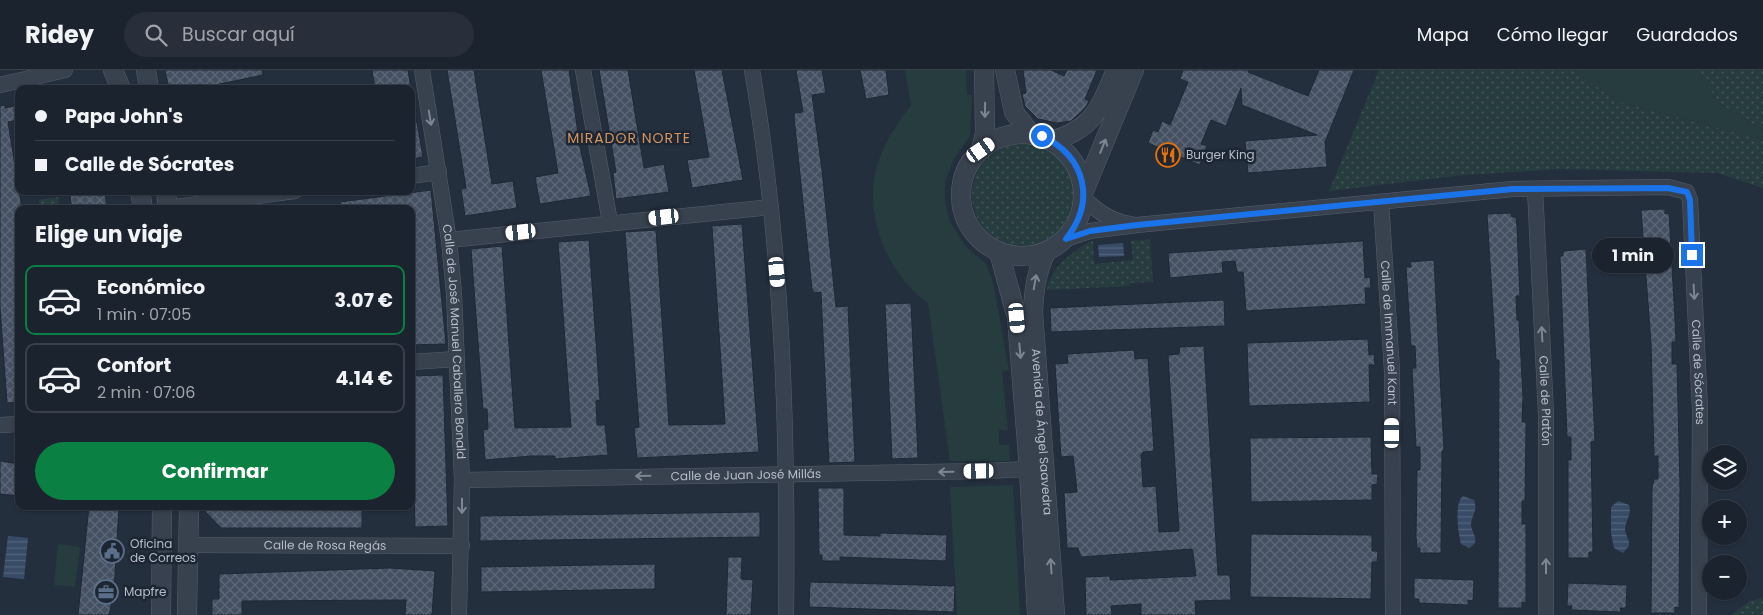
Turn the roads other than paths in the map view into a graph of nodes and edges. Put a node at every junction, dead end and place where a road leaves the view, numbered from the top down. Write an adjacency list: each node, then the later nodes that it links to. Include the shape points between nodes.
1 (65, 70): 11 (street)
2 (112, 70): 12 (street)
3 (146, 70): 13 (street)
4 (422, 70): 17 (street, Calle de José Manuel Caballero Bonald, one-way to 17)
5 (583, 70): 25 (street)
6 (752, 70): 24 (street)
7 (984, 70): 16 (street, one-way to 16)
8 (1005, 70): 14 (street, via 1014,112)
9 (1116, 70): 15 (street, via 1104,101 1090,122 1068,136)
10 (1134, 70): 20 (street, one-way to 10)
11 (0, 85)
12 (119, 85)
13 (148, 85)
14 (1031, 134): 15 (street); 16 (street, via 1009,135)
15 (1051, 141): 20 (street, via 1070,156 1080,172)
16 (981, 150): 29 (street, via 963,180 962,206 972,230)
17 (439, 172): 18 (street); 28 (street, Calle de José Manuel Caballero Bonald)
18 (415, 175)
19 (1535, 188): 22 (street); 49 (street, Calle de Platón, one-way to 19, via 1546,414); 50 (street, Calle de Sócrates, one-way to 50, via 1668,188 1687,192 1690,200 1700,410)
20 (1084, 194): 26 (street, via 1104,215); 27 (street, via 1080,218)
21 (267, 195): 23 (street)
22 (1381, 202): 26 (street); 48 (street, Calle de Immanuel Kant, via 1392,371)
23 (196, 205)
24 (771, 207): 25 (street); 36 (street, via 780,308)
25 (610, 222): 28 (street)
26 (1137, 225): 27 (street, via 1090,231)
27 (1066, 239): 30 (street)
28 (449, 240): 31 (street, Calle de José Manuel Caballero Bonald)
29 (999, 252): 30 (street, via 1014,256); 35 (street, Avenida de Ángel Saavedra, one-way to 35, via 1017,318)
30 (1046, 252): 47 (street, Avenida de Ángel Saavedra, one-way to 30, via 1033,312 1034,285)
31 (456, 359): 32 (street); 37 (street, Calle de José Manuel Caballero Bonald)
32 (415, 362)
33 (15, 424): 34 (street)
34 (0, 425)
35 (1029, 468): 36 (street, Calle de Juan José Millás, one-way to 36); 46 (street, Avenida de Ángel Saavedra)
36 (788, 474): 37 (street, Calle de Juan José Millás, one-way to 37); 45 (street)
37 (462, 480): 41 (street, Calle de José Manuel Caballero Bonald, one-way to 41)
38 (162, 510): 42 (street)
39 (189, 510): 40 (street)
40 (189, 545): 41 (street, Calle de Rosa Regás); 43 (street)
41 (462, 546): 44 (street, Calle de José Manuel Caballero Bonald)
42 (161, 615)
43 (187, 615)
44 (459, 615)
45 (786, 615)
46 (1037, 615)
47 (1055, 615)
48 (1392, 615)
49 (1546, 615)
50 (1700, 615)

